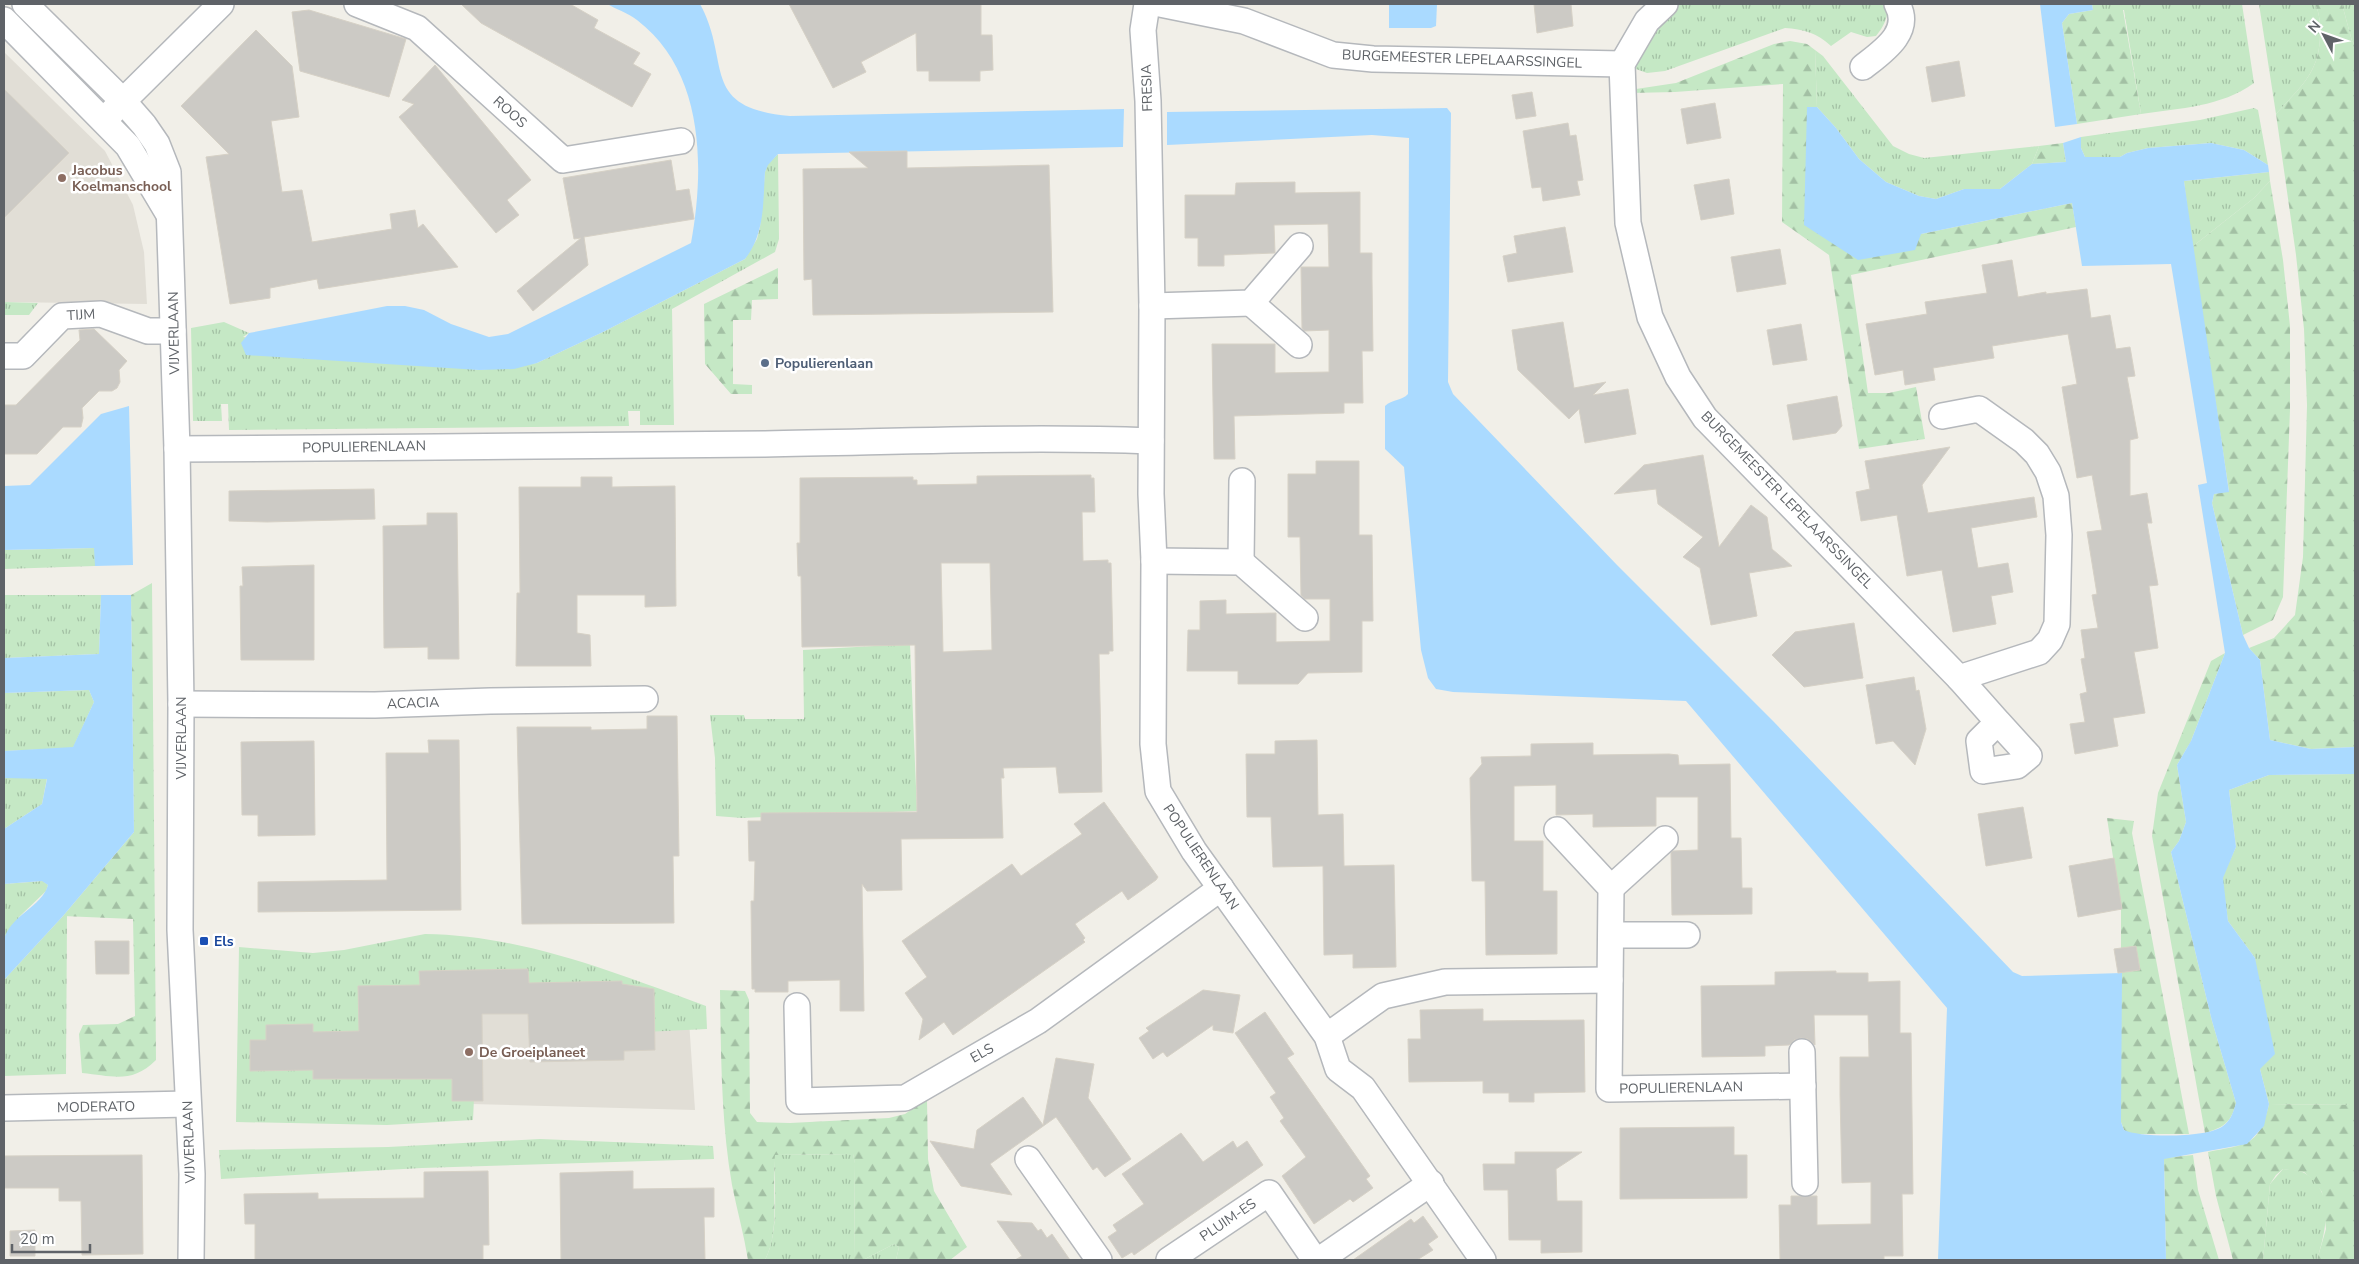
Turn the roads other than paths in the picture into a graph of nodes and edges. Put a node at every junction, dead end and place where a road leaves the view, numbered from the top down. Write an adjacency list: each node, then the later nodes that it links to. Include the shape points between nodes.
1 (25, 4): 11 (street, VIJVERLAAN)
2 (221, 4): 11 (street)
3 (356, 4): 13 (street, ROOS, via 417,28 563,160)
4 (1147, 4): 14 (street, FRESIA, via 1143,30)
5 (1160, 4): 9 (street, BURGEMEESTER LEPELAARSSINGEL, via 1244,21 1334,55 1373,59)
6 (1665, 4): 9 (street, via 1647,21)
7 (1897, 4): 10 (street, via 1901,11 1901,26 1893,43)
8 (4, 20): 12 (street, VIJVERLAAN)
9 (1622, 64): 29 (street, BURGEMEESTER LEPELAARSSINGEL, via 1628,223 1650,317 1678,377 1705,418)
10 (1863, 67)
11 (123, 101): 12 (street); 15 (street, VIJVERLAAN, via 157,144 168,172)
12 (103, 121): 15 (street, VIJVERLAAN, via 128,146)
13 (681, 141)
14 (1148, 172): 18 (street, POPULIERENLAAN)
15 (169, 215): 19 (street, VIJVERLAAN)
16 (1300, 246): 17 (street)
17 (1251, 303): 18 (street); 20 (street)
18 (1152, 306): 23 (street, POPULIERENLAAN)
19 (173, 331): 21 (street, TIJM, via 148,331 101,314 62,316 23,356); 24 (street, VIJVERLAAN)
20 (1299, 345)
21 (4, 356)
22 (1942, 416): 29 (street, via 1979,409 2037,454 2048,472 2056,496 2059,535 2057,624 2050,640 2039,652)
23 (1151, 441): 24 (street, POPULIERENLAAN, via 963,439); 26 (street, POPULIERENLAAN)
24 (177, 449): 31 (street, VIJVERLAAN)
25 (1242, 481): 27 (street)
26 (1154, 561): 27 (street); 35 (street, POPULIERENLAAN, via 1152,744 1158,791)
27 (1241, 562): 28 (street)
28 (1305, 618)
29 (1959, 678): 32 (street, BURGEMEESTER LEPELAARSSINGEL)
30 (645, 699): 31 (street, ACACIA, via 375,705)
31 (181, 704): 44 (street, VIJVERLAAN, via 180,930)
32 (1998, 722)
33 (1556, 830): 36 (street)
34 (1665, 840): 36 (street)
35 (1221, 888): 40 (street, ELS, via 1038,1021 905,1098 799,1101); 41 (street, POPULIERENLAAN)
36 (1611, 888): 37 (street, POPULIERENLAAN)
37 (1610, 935): 38 (street); 39 (street, POPULIERENLAAN)
38 (1688, 935)
39 (1610, 980): 41 (street, via 1445,982 1383,996); 43 (street, POPULIERENLAAN, via 1609,1089)
40 (797, 1006)
41 (1327, 1036): 47 (street, POPULIERENLAAN, via 1338,1069 1363,1088)
42 (1802, 1052): 43 (street)
43 (1803, 1086): 48 (street)
44 (188, 1104): 45 (street, MODERATO); 49 (street, VIJVERLAAN, via 192,1174)
45 (4, 1108)
46 (1028, 1159): 50 (street)
47 (1431, 1183): 52 (street, PLUIM-ES); 53 (street, POPULIERENLAAN)
48 (1805, 1184)
49 (190, 1260)
50 (1100, 1260)
51 (1169, 1260): 52 (street, PLUIM-ES, via 1269,1193)
52 (1317, 1260)
53 (1483, 1260)

